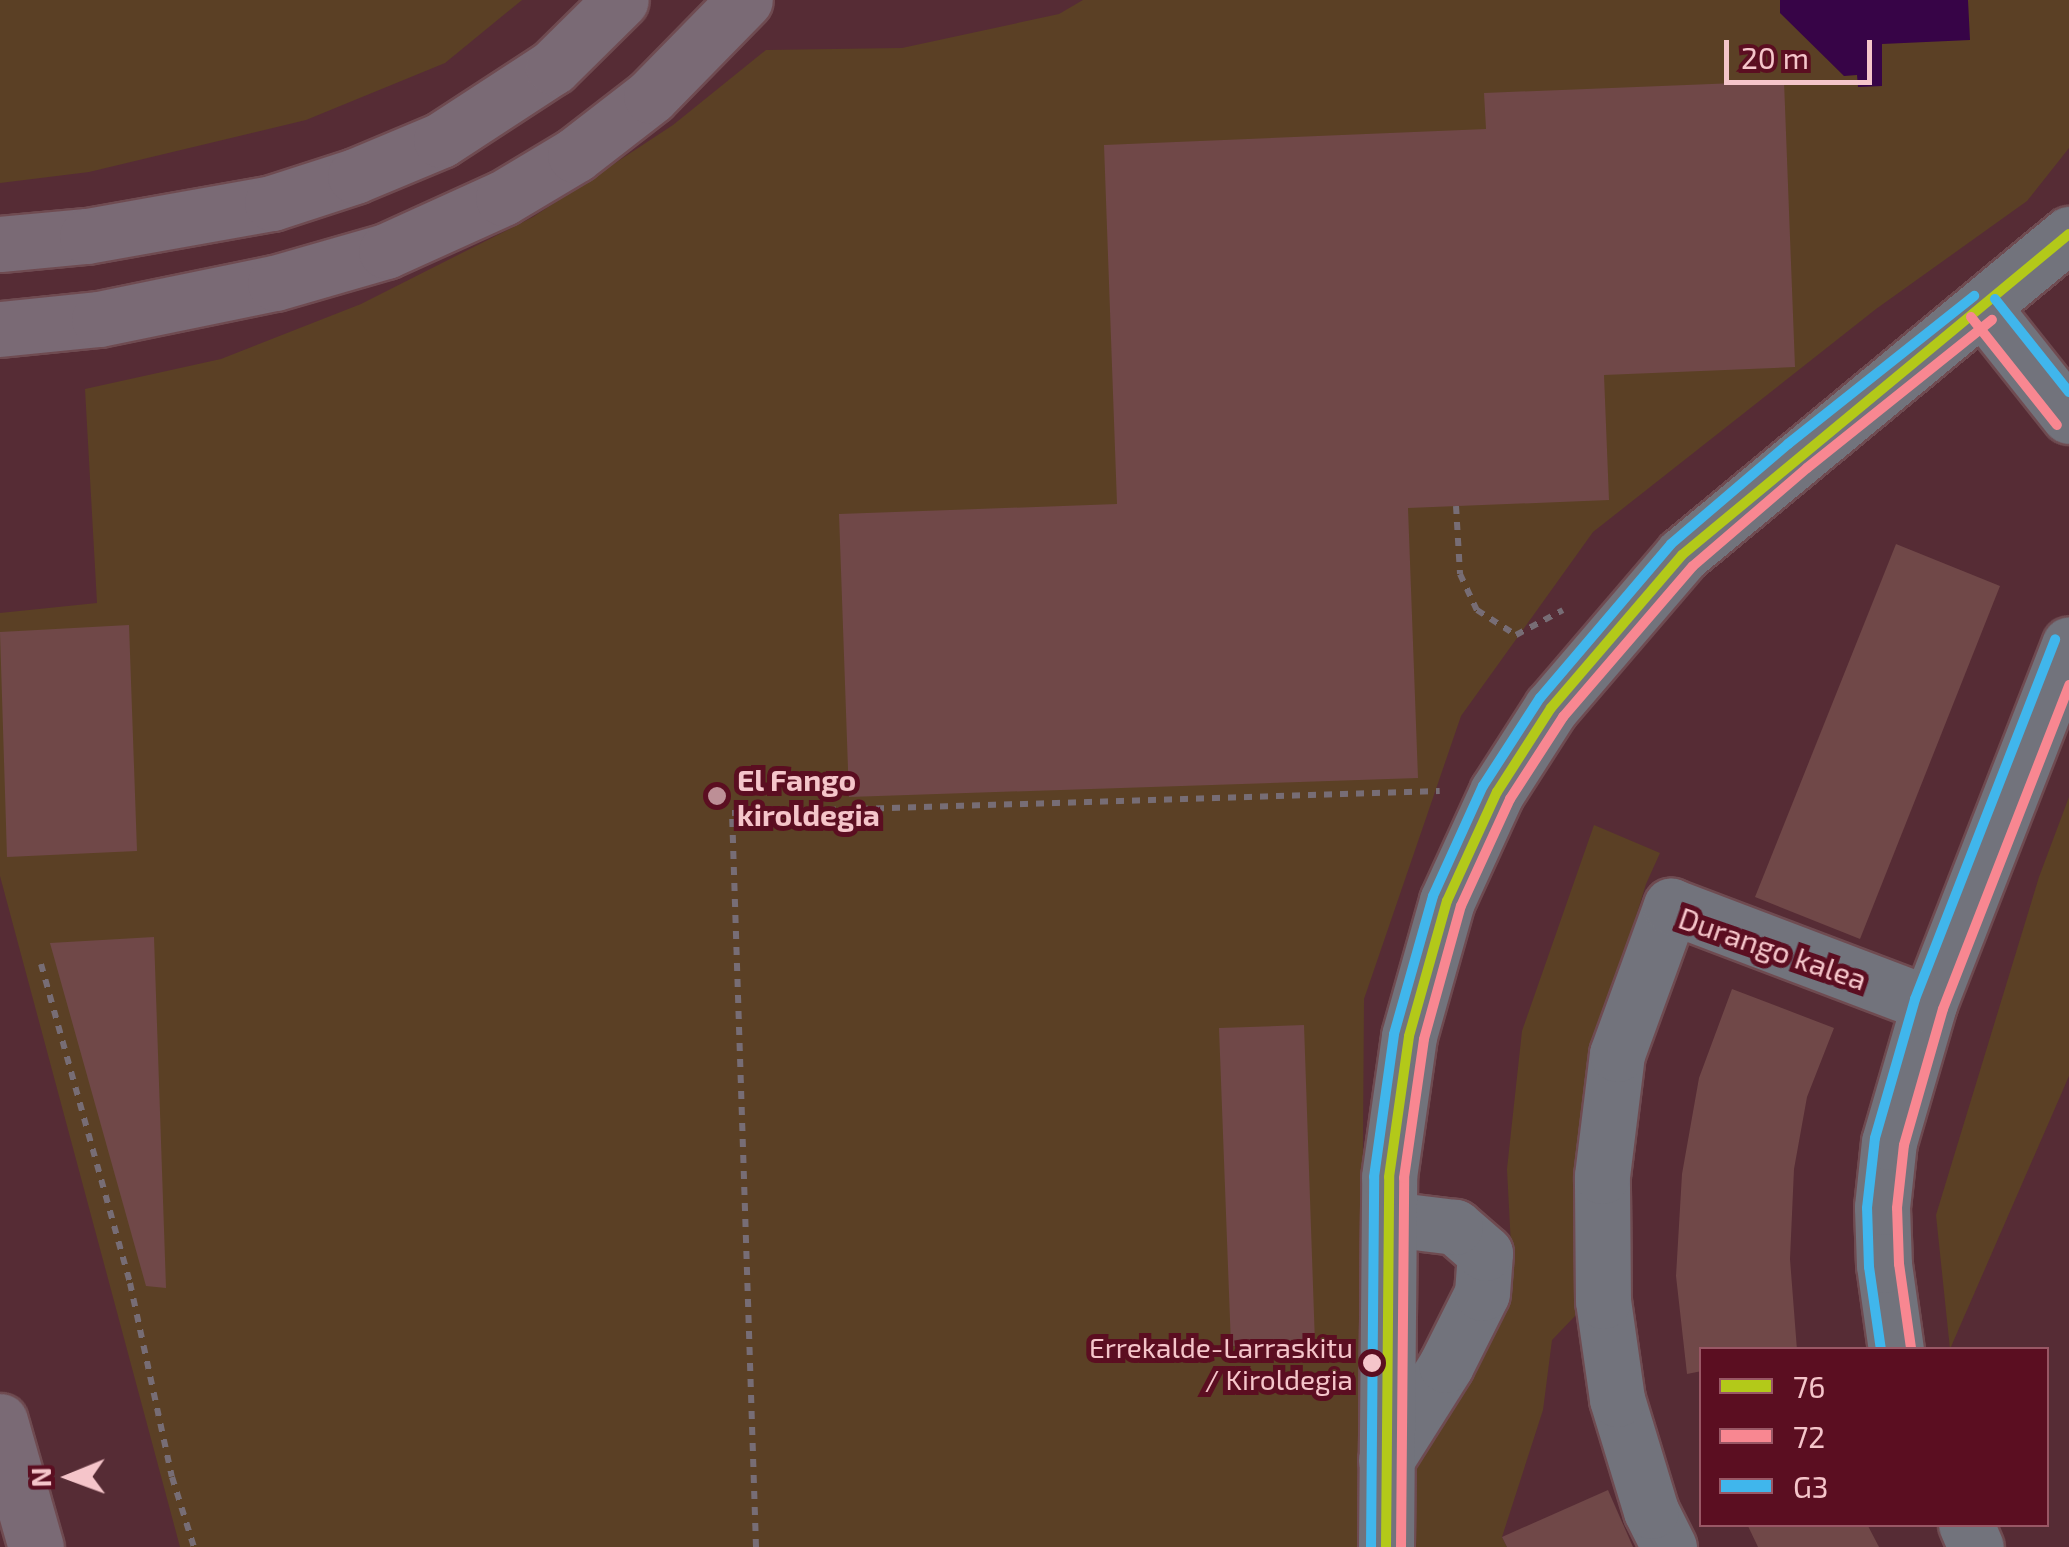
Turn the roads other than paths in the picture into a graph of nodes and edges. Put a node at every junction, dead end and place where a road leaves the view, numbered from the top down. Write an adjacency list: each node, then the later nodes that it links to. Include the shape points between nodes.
1 (621, 0): 4 (highway, via 554,67 441,140 355,176 272,203 87,236)
2 (745, 0): 6 (highway, via 652,96 576,155 502,198 386,250 275,283 99,319)
3 (2069, 234): 5 (street)
4 (0, 244)
5 (1982, 308): 7 (street); 10 (street, via 1682,555 1551,708 1497,792 1447,902 1409,1036)
6 (0, 329)
7 (2069, 416)
8 (2069, 644): 9 (street)
9 (1929, 1004): 11 (street, via 1889,1142 1882,1207); 16 (street, Durango kalea, via 1670,906 1617,1054 1602,1176 1603,1302 1617,1399)
10 (1389, 1219): 13 (street); 13 (street, via 1455,1228 1485,1252 1482,1293)
11 (1896, 1347)
12 (0, 1421): 14 (highway)
13 (1386, 1460): 15 (street)
14 (36, 1547)
15 (1386, 1547)
16 (1669, 1547)

